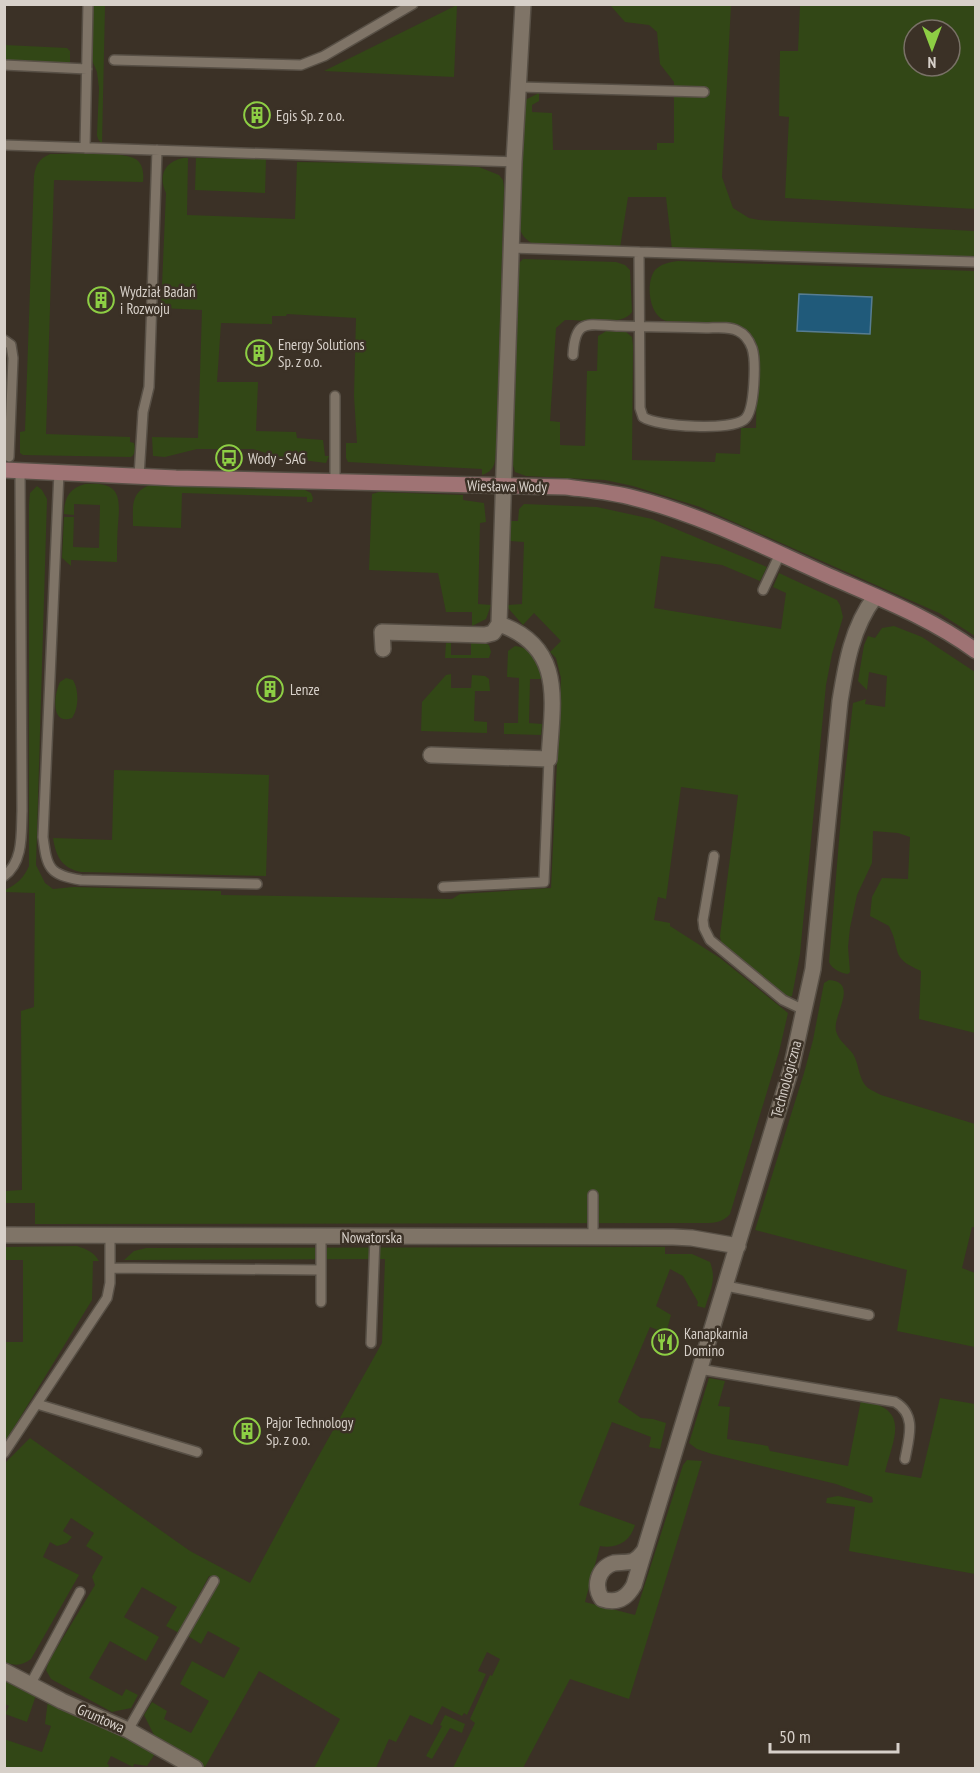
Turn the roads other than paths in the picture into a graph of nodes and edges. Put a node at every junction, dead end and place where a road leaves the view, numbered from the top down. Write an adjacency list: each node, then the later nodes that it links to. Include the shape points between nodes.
1 (88, 4): 6 (lane)
2 (413, 4): 4 (lane, via 324,56 301,65)
3 (523, 4): 7 (street)
4 (114, 60)
5 (4, 65): 6 (lane)
6 (87, 69): 10 (lane)
7 (519, 87): 8 (lane); 12 (street)
8 (704, 92)
9 (4, 145): 10 (lane)
10 (85, 148): 11 (lane)
11 (157, 150): 12 (lane); 22 (lane, via 148,387)
12 (514, 162): 13 (street)
13 (511, 248): 14 (lane); 24 (street)
14 (639, 252): 15 (lane); 16 (lane)
15 (975, 262)
16 (640, 327): 16 (lane, via 643,417 659,424 722,426 741,423 748,416 754,354 744,335 731,329); 18 (lane, via 579,328)
17 (4, 340): 20 (lane, via 13,350)
18 (573, 355)
19 (335, 396): 23 (lane)
20 (11, 466): 21 (street, Wiesława Wody); 34 (lane, via 22,811 17,861)
21 (60, 472): 22 (street, Wiesława Wody); 35 (lane, via 43,837 46,861 62,877 81,880)
22 (139, 476): 23 (street, Wiesława Wody)
23 (335, 481): 24 (street, Wiesława Wody)
24 (502, 486): 25 (street, Wiesława Wody, via 566,487 635,498 685,514); 28 (street)
25 (780, 554): 26 (lane); 27 (street, Wiesława Wody)
26 (763, 590)
27 (875, 597): 30 (street, Wiesława Wody, via 941,628); 37 (street, Technologiczna, via 861,619 846,665 813,969)
28 (499, 624): 29 (street, via 486,635 382,632); 32 (street, via 521,634 547,662 552,680)
29 (383, 649)
30 (975, 651)
31 (430, 755): 32 (street)
32 (549, 759): 36 (lane, via 544,882)
33 (714, 856): 37 (lane, via 703,920 710,940 783,1000)
34 (4, 876)
35 (257, 884)
36 (443, 887)
37 (804, 1010): 44 (street, Technologiczna, via 791,1069)
38 (593, 1195): 43 (lane)
39 (4, 1235): 40 (street, Nowatorska)
40 (110, 1236): 41 (street, Nowatorska); 45 (lane)
41 (321, 1236): 42 (street, Nowatorska); 46 (lane)
42 (375, 1237): 43 (street, Nowatorska); 50 (lane)
43 (594, 1237): 44 (street, Nowatorska, via 692,1238)
44 (738, 1246): 47 (street, Technologiczna)
45 (110, 1268): 46 (lane); 52 (lane, via 107,1298)
46 (321, 1270): 48 (lane)
47 (726, 1286): 49 (lane); 51 (street, Technologiczna)
48 (321, 1302)
49 (869, 1315)
50 (371, 1344)
51 (699, 1369): 55 (lane, via 895,1402 903,1407 911,1422); 56 (street, Technologiczna)
52 (37, 1404): 53 (lane); 54 (lane)
53 (197, 1452)
54 (4, 1453)
55 (905, 1459)
56 (644, 1551)
57 (214, 1581): 61 (lane)
58 (80, 1592): 60 (lane)
59 (4, 1671): 60 (street, Gruntowa)
60 (30, 1685): 61 (street, Gruntowa)
61 (128, 1730): 62 (street, Gruntowa)
62 (195, 1768)

